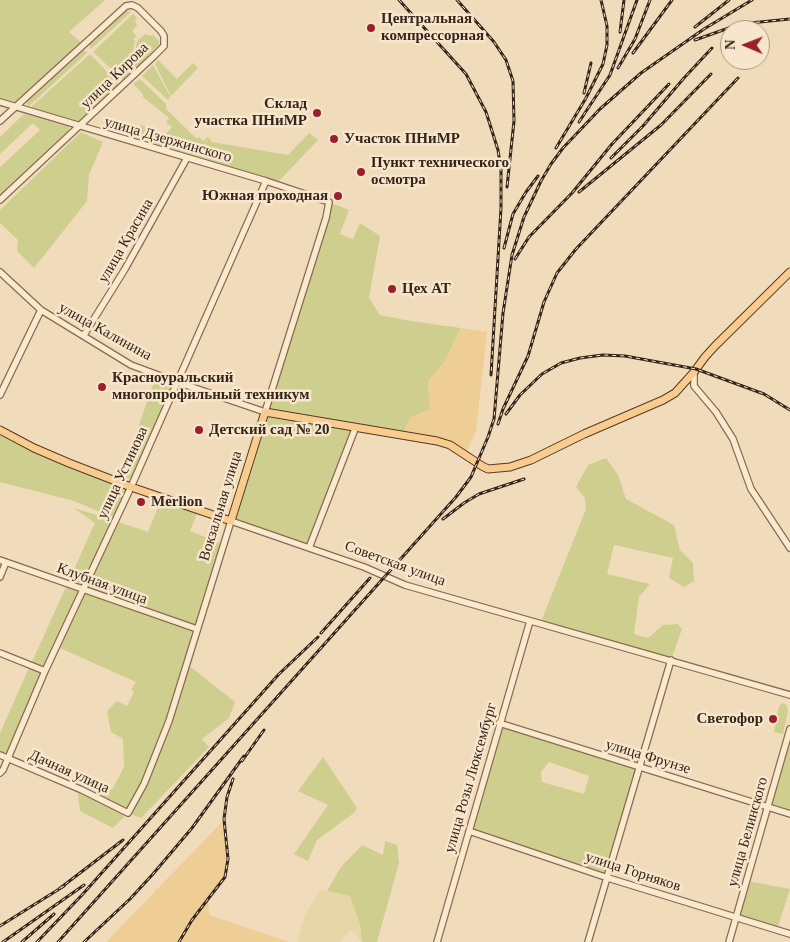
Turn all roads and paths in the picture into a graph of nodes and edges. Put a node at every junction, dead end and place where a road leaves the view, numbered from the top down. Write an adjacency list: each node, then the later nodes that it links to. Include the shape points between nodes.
1 (0, 102): 2 (street, улица Дзержинского)
2 (16, 107): 3 (street, улица Кирова); 4 (street, улица Дзержинского); 4 (street, улица Кирова, via 126,6 132,5 161,31 164,46)
3 (0, 122)
4 (79, 127): 5 (street, улица Дзержинского); 7 (street, улица Кирова)
5 (187, 158): 6 (street, улица Дзержинского); 12 (street, улица Красина)
6 (266, 182): 8 (street, улица Дзержинского); 14 (street, улица Устинова)
7 (0, 200)
8 (329, 202): 16 (street, Вокзальная улица)
9 (0, 272): 11 (street, улица Калинина)
10 (790, 272): 13 (main road, via 720,340)
11 (41, 310): 12 (street, улица Калинина); 15 (street)
12 (84, 335): 14 (street, улица Калинина, via 131,365)
13 (694, 372): 17 (main road, via 675,393 663,400 510,468 488,469 450,445 437,441); 22 (street, via 694,386 733,439 751,489)
14 (177, 382): 16 (street, улица Калинина); 19 (street, улица Устинова)
15 (0, 395)
16 (265, 412): 17 (main road); 20 (main road, Вокзальная улица)
17 (355, 429): 21 (street)
18 (0, 430): 19 (main road, Советская улица, via 34,448)
19 (131, 487): 20 (main road, Советская улица); 25 (street, улица Устинова)
20 (231, 521): 21 (street, Советская улица); 27 (street, Вокзальная улица)
21 (308, 548): 26 (street, Советская улица, via 364,567 405,586)
22 (790, 548)
23 (3, 561): 24 (street); 25 (street, Клубная улица)
24 (0, 577)
25 (83, 590): 27 (street, Клубная улица); 30 (street, улица Устинова)
26 (530, 621): 29 (street, Советская улица); 32 (street, улица Розы Люксембург)
27 (196, 629): 39 (street, Вокзальная улица, via 169,721 144,784)
28 (0, 653): 30 (street)
29 (672, 660): 31 (street, Советская улица); 36 (street)
30 (45, 671): 35 (street, улица Устинова)
31 (790, 695)
32 (499, 723): 36 (street, улица Фрунзе); 41 (street, улица Розы Люксембург)
33 (790, 729): 38 (street, улица Белинского)
34 (0, 755): 35 (street, Дачная улица)
35 (8, 758): 37 (street, улица Устинова); 39 (street, Дачная улица)
36 (641, 768): 38 (street, улица Фрунзе); 42 (street)
37 (0, 773)
38 (769, 808): 40 (street, улица Фрунзе); 43 (street, улица Белинского)
39 (128, 813)
40 (790, 814)
41 (469, 830): 42 (street, улица Горняков); 45 (street, улица Розы Люксембург)
42 (608, 878): 43 (street, улица Горняков); 46 (street)
43 (736, 918): 44 (street, улица Горняков); 47 (street, улица Белинского)
44 (790, 934)
45 (437, 942)
46 (588, 942)
47 (729, 942)

